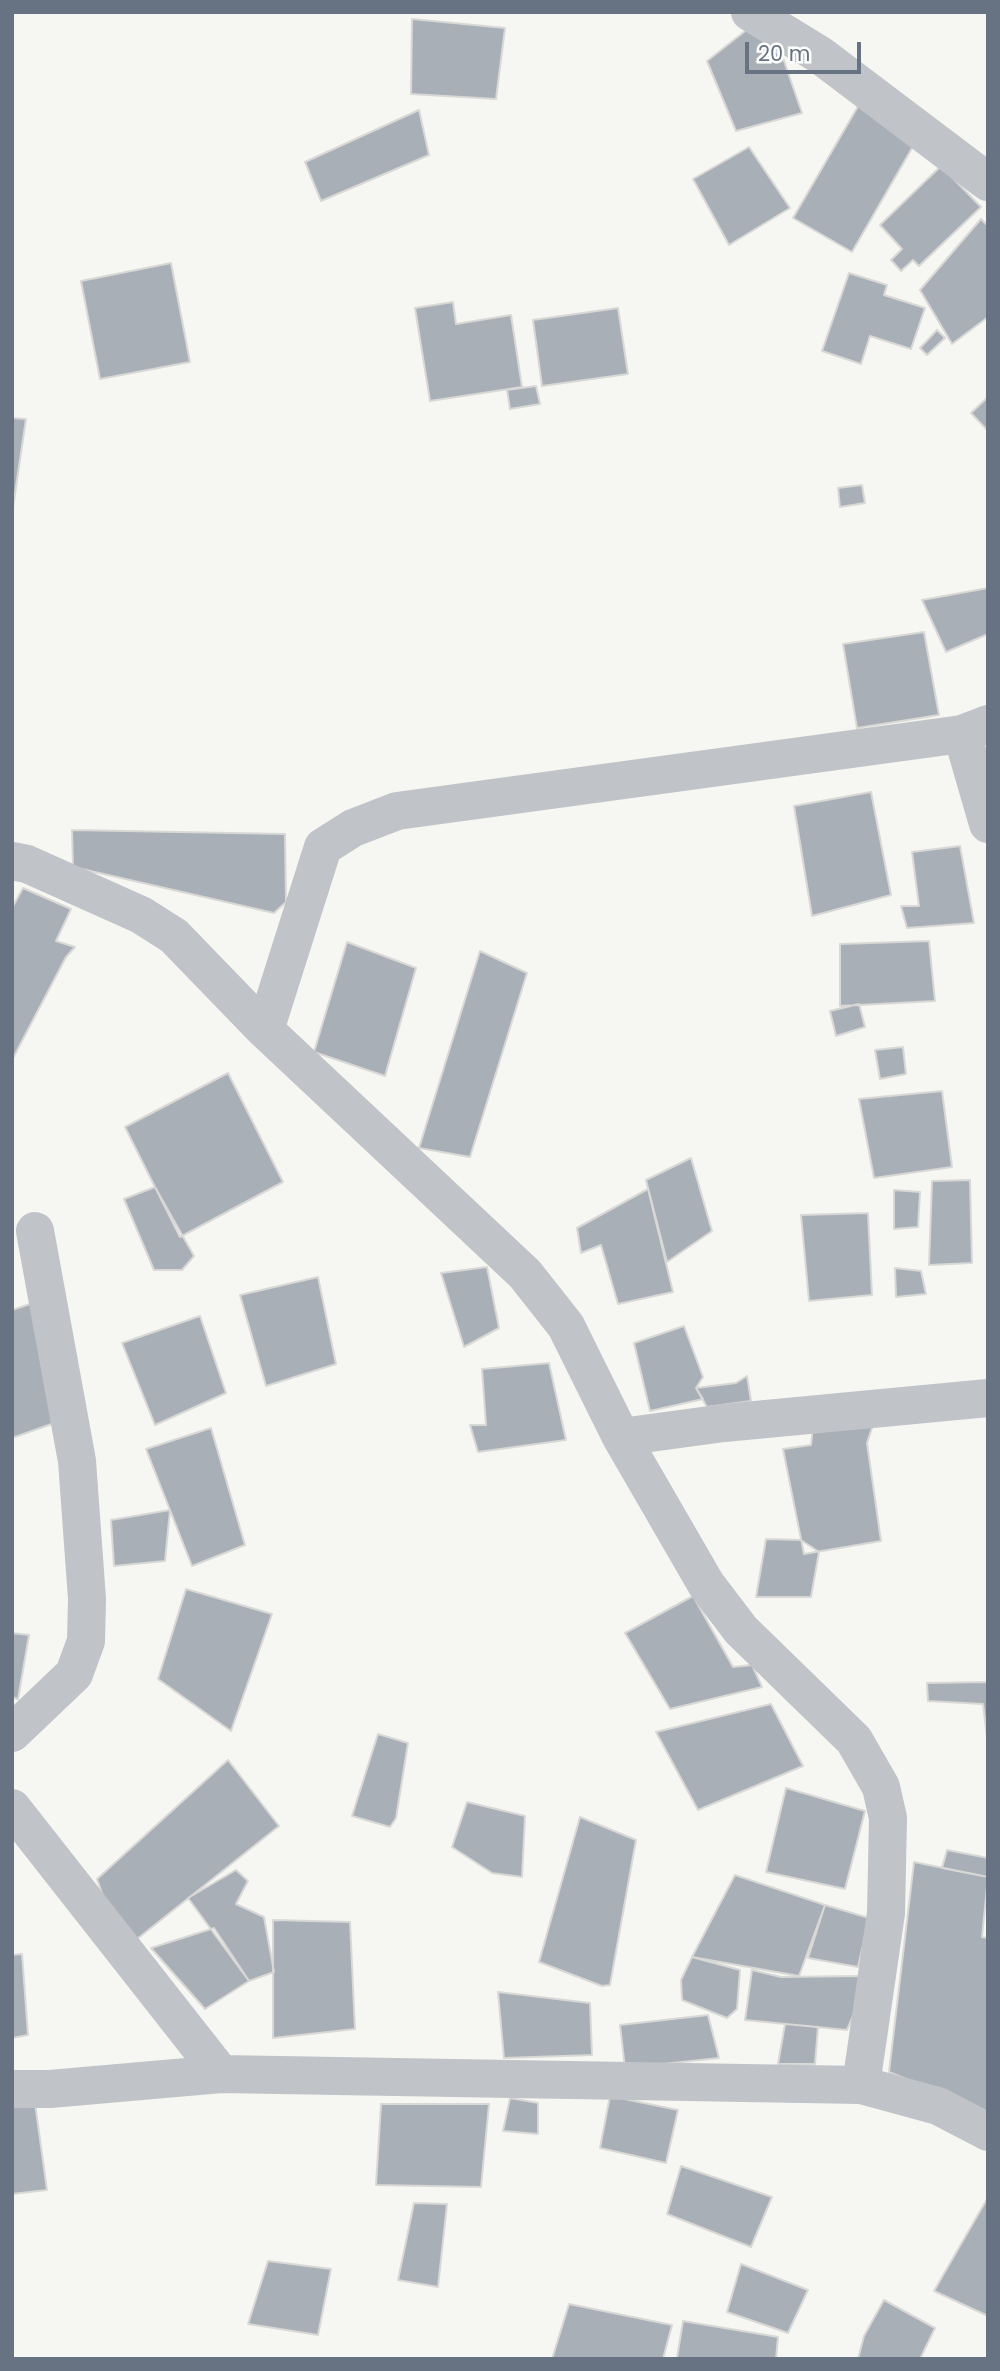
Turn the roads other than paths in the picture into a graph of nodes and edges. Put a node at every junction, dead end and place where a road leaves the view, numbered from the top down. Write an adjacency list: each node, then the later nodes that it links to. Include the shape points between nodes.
1 (750, 12): 2 (street, via 820,55)
2 (988, 182)
3 (975, 729): 4 (street); 6 (street, via 397,811 353,828 323,847)
4 (988, 824)
5 (12, 861): 6 (street, via 141,915 174,936)
6 (265, 1030): 9 (street, via 525,1274 566,1326)
7 (35, 1231): 10 (street, via 77,1461 86,1631 74,1674)
8 (988, 1398): 9 (street, via 737,1421)
9 (621, 1437): 13 (street, via 671,1528 720,1602 741,1630 853,1740 881,1787 888,1818 886,1913)
10 (12, 1733)
11 (12, 1808): 12 (street)
12 (221, 2074): 13 (street); 14 (street, via 50,2090)
13 (861, 2085): 15 (street, via 938,2106)
14 (12, 2089)
15 (988, 2132)

